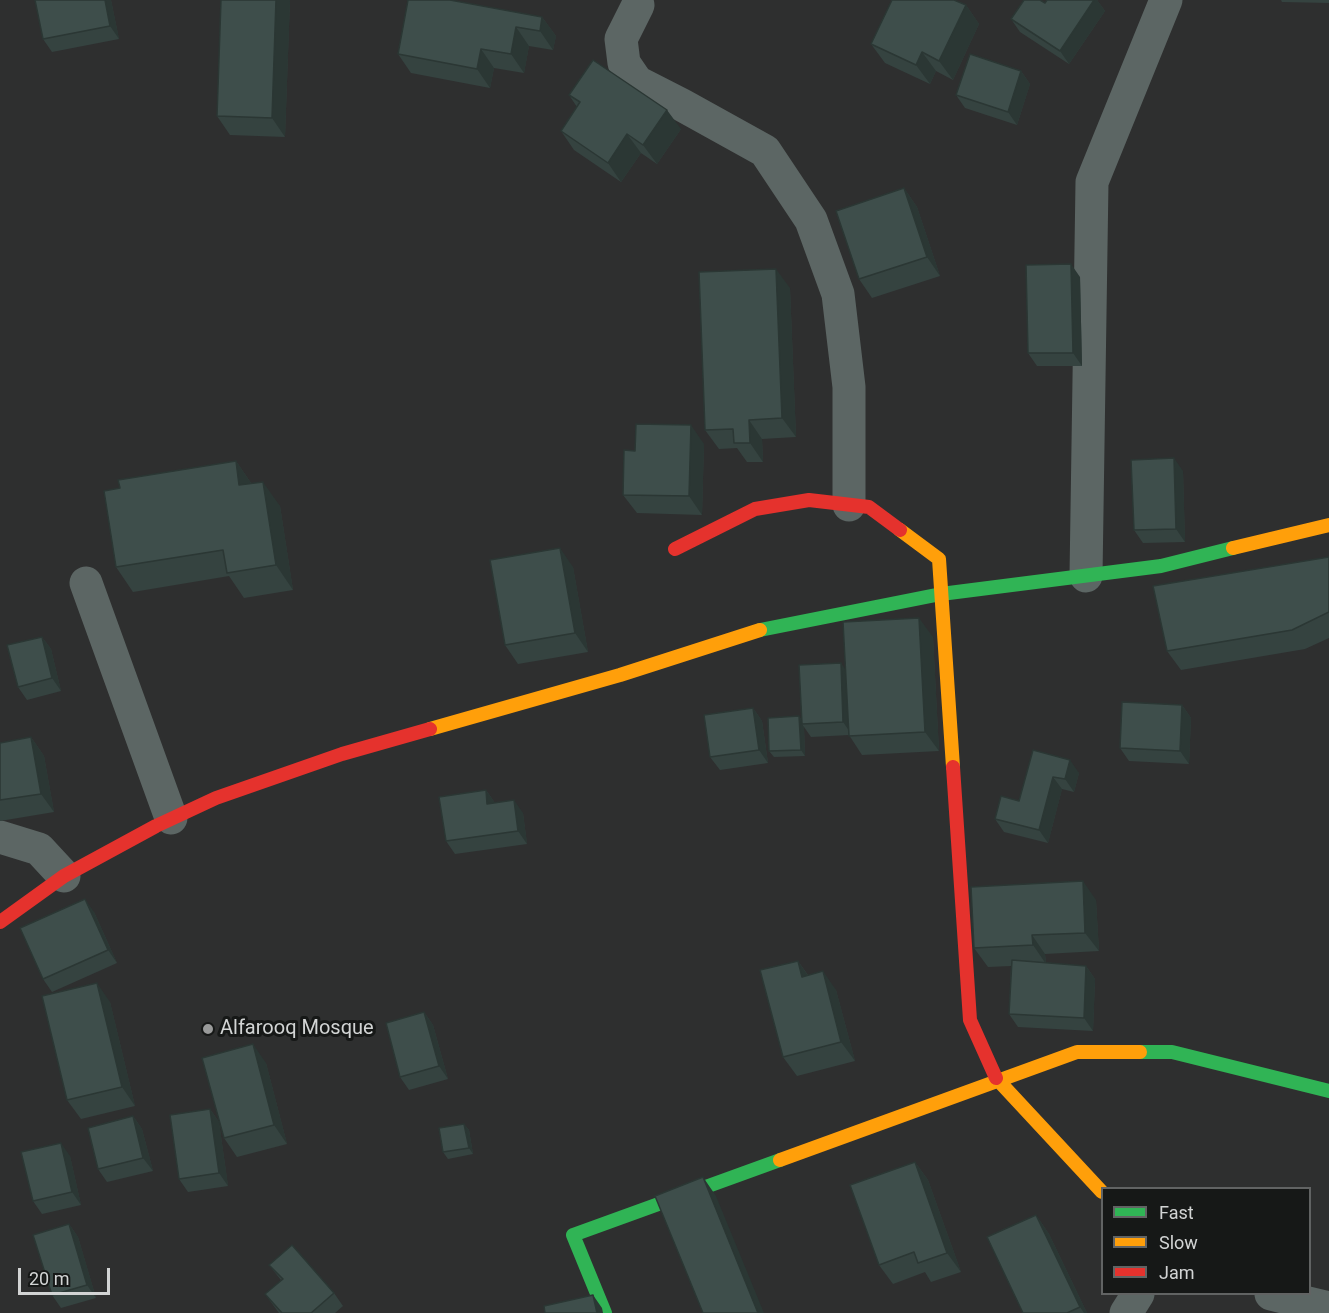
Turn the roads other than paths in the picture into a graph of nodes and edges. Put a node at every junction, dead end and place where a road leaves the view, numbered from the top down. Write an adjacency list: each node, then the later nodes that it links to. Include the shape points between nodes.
1 (1166, 0): 6 (street, via 1092,182)
2 (638, 5): 3 (street, via 621,39 624,63 637,82 765,151 811,220 838,294 849,387)
3 (849, 505): 5 (street, via 809,500 755,509); 8 (street, via 869,507 939,559)
4 (1329, 525): 6 (street, via 1161,566)
5 (675, 549)
6 (1086, 576): 8 (street)
7 (86, 583): 9 (street)
8 (941, 594): 9 (street, via 764,630 342,754); 13 (street, via 970,1020)
9 (171, 818): 11 (street)
10 (0, 837): 11 (street, via 39,849)
11 (64, 876): 12 (street)
12 (0, 922)
13 (997, 1080): 14 (street, via 1077,1052 1172,1052); 15 (street); 19 (street, via 573,1235)
14 (1329, 1091)
15 (1101, 1191)
16 (1137, 1295): 20 (street)
17 (1276, 1295): 18 (street)
18 (1329, 1308)
19 (605, 1313)
20 (1126, 1313)

